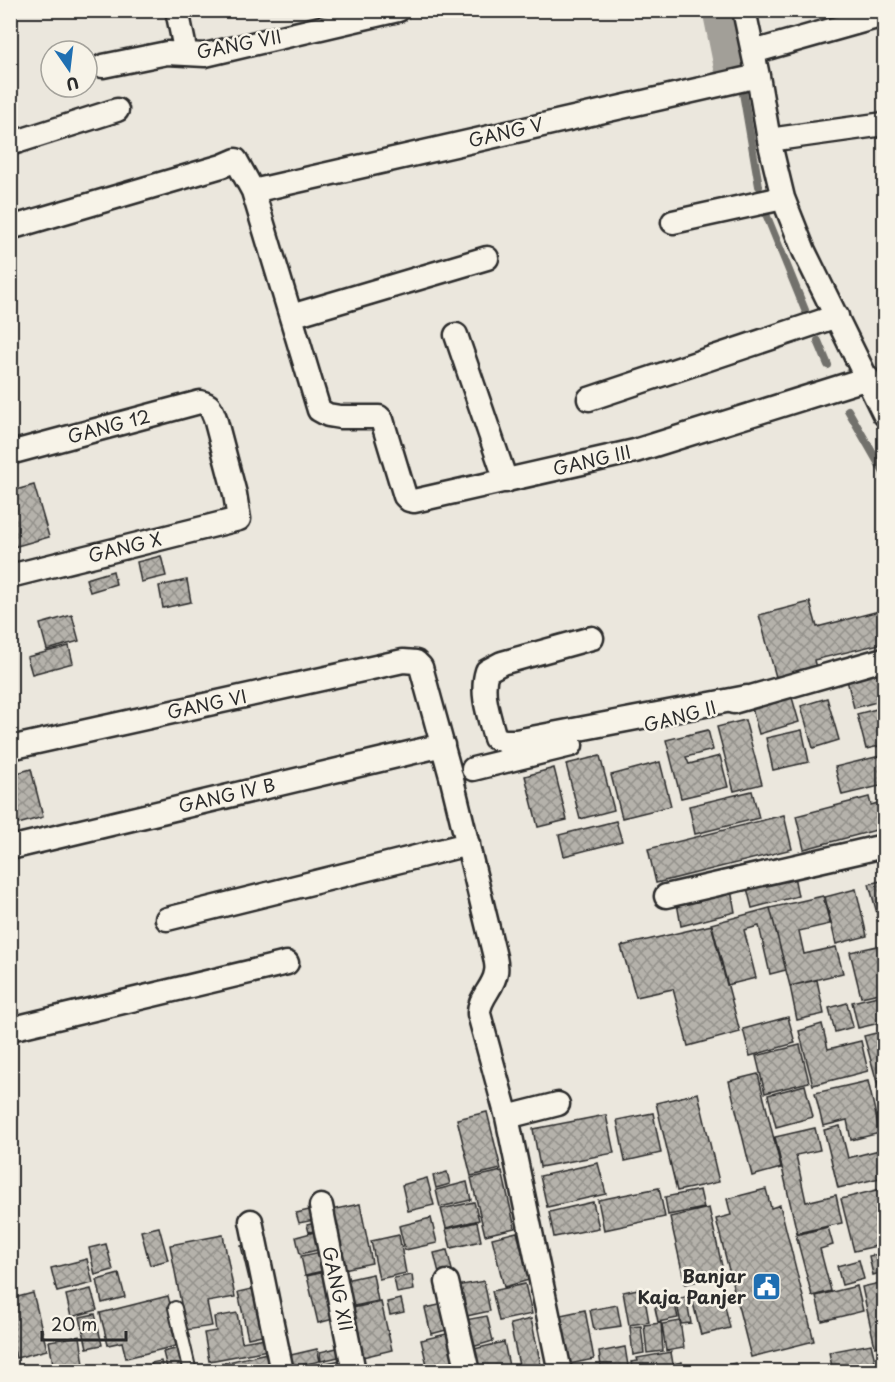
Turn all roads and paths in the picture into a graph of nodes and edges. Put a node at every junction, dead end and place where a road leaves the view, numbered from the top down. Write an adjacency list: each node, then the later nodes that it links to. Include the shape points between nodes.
1 (177, 10): 6 (street)
2 (398, 10): 6 (street, GANG VII, via 205,55)
3 (744, 10): 5 (street)
4 (885, 15): 5 (street)
5 (753, 52): 8 (street)
6 (186, 54): 7 (street, GANG VII, via 167,53)
7 (103, 66)
8 (758, 76): 11 (street); 13 (street, GANG V)
9 (117, 110): 12 (street)
10 (885, 124): 11 (street)
11 (769, 140): 14 (street)
12 (10, 144)
13 (253, 190): 16 (street, via 236,160); 18 (street)
14 (783, 198): 15 (street); 19 (street)
15 (673, 222)
16 (10, 228)
17 (487, 258): 18 (street)
18 (291, 316): 25 (street, GANG III, via 319,410 340,417 379,417 409,500)
19 (837, 316): 21 (street); 22 (street)
20 (456, 335): 25 (street)
21 (868, 378): 23 (street); 25 (street, GANG III, via 635,451)
22 (589, 399)
23 (885, 414)
24 (10, 453): 26 (street, GANG 12, via 207,403)
25 (506, 481)
26 (239, 519): 27 (street, GANG X)
27 (10, 576)
28 (592, 638): 30 (street, via 502,663 487,671 484,693 495,738 516,741)
29 (885, 659): 30 (street, GANG II)
30 (747, 697): 33 (street, GANG II, via 702,713)
31 (443, 745): 32 (street, GANG VI, via 421,667 416,662 403,661); 34 (street); 36 (street, GANG IV B)
32 (10, 748)
33 (473, 769)
34 (468, 844): 38 (street); 42 (street, via 496,972 479,1014)
35 (885, 846): 37 (street)
36 (10, 848)
37 (666, 896)
38 (167, 919)
39 (286, 963): 40 (street)
40 (10, 1029)
41 (558, 1104): 42 (street)
42 (507, 1117): 51 (street)
43 (321, 1206): 49 (street, GANG XII)
44 (251, 1221): 48 (street)
45 (447, 1282): 50 (street)
46 (175, 1308): 47 (lane)
47 (190, 1371)
48 (282, 1371)
49 (354, 1371)
50 (468, 1371)
51 (560, 1371)

